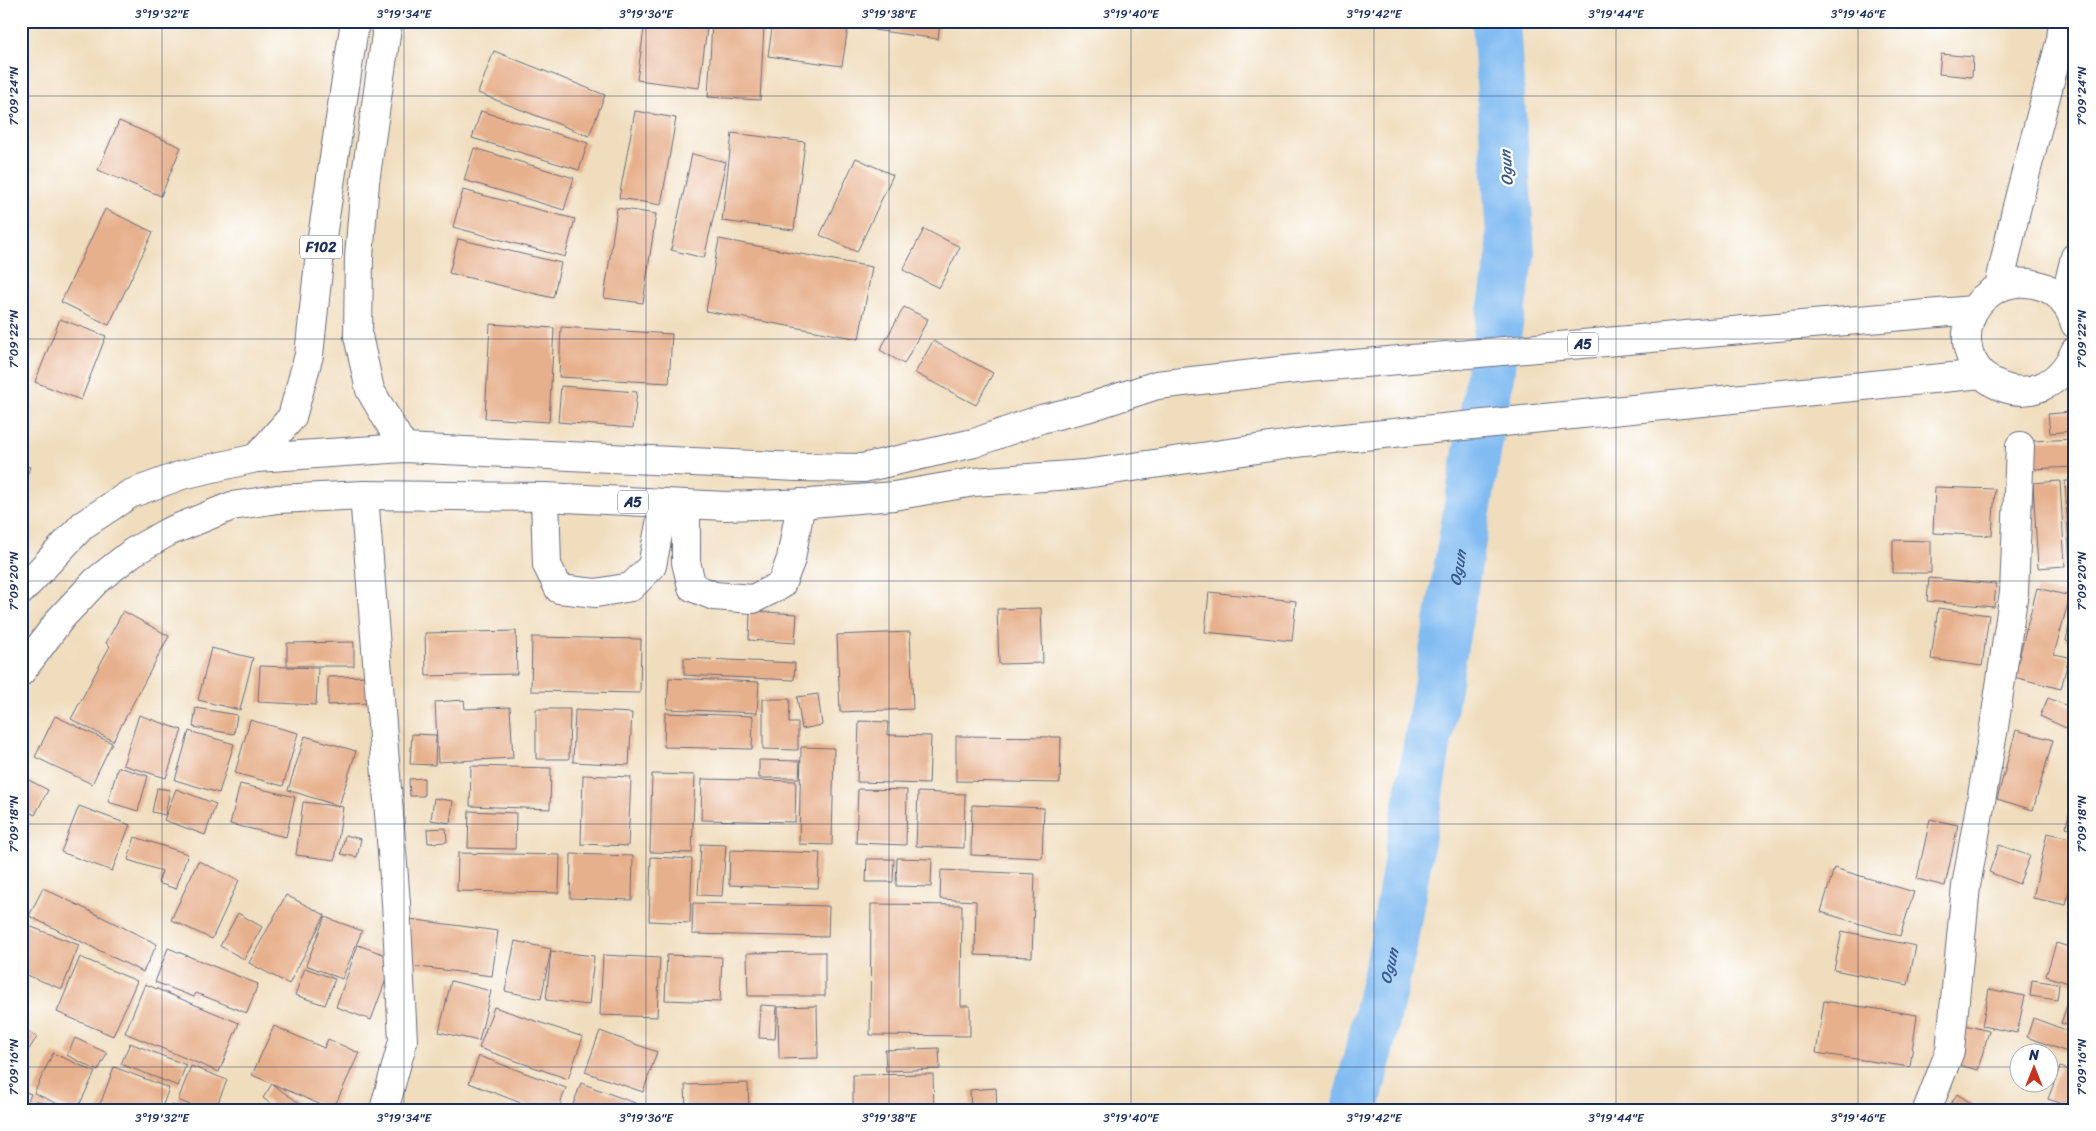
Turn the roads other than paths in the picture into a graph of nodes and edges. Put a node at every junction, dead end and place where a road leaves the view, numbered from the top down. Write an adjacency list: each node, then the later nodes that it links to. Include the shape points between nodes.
1 (355, 21): 12 (main road, F102, via 321,243 309,355 292,417)
2 (388, 21): 11 (main road, via 365,182 359,257 358,336 370,390)
3 (2063, 21): 5 (main road)
4 (2075, 257): 7 (main road)
5 (1999, 287): 6 (main road); 7 (main road, via 2015,282 2033,283 2049,289)
6 (1973, 310): 9 (main road, via 1967,344 1973,362); 11 (main road, A5, via 1296,369 1156,385 1087,408 1040,419 974,444 862,468)
7 (2071, 311)
8 (2072, 361): 9 (main road, via 2055,381 2038,389 2019,392 2001,387)
9 (1982, 374): 15 (main road, A5, via 1304,442 1085,474 974,482 894,496)
10 (2020, 446): 20 (main road, via 2014,592 1966,886 1950,1051)
11 (404, 448): 12 (main road, A5)
12 (256, 458): 17 (main road, A5, via 182,475 130,494 83,525)
13 (364, 496): 14 (main road, A5); 18 (main road, A5, via 277,499 232,506 168,532 134,552 96,581 61,618); 19 (main road, via 396,902 403,1041)
14 (545, 497): 16 (main road, A5); 16 (main road, via 547,565 559,589 596,593 631,587 652,566)
15 (800, 503): 16 (main road, A5); 16 (main road, via 791,559 781,585 753,598 714,596 692,587)
16 (675, 504)
17 (21, 591)
18 (21, 672)
19 (384, 1110)
20 (1927, 1110)

